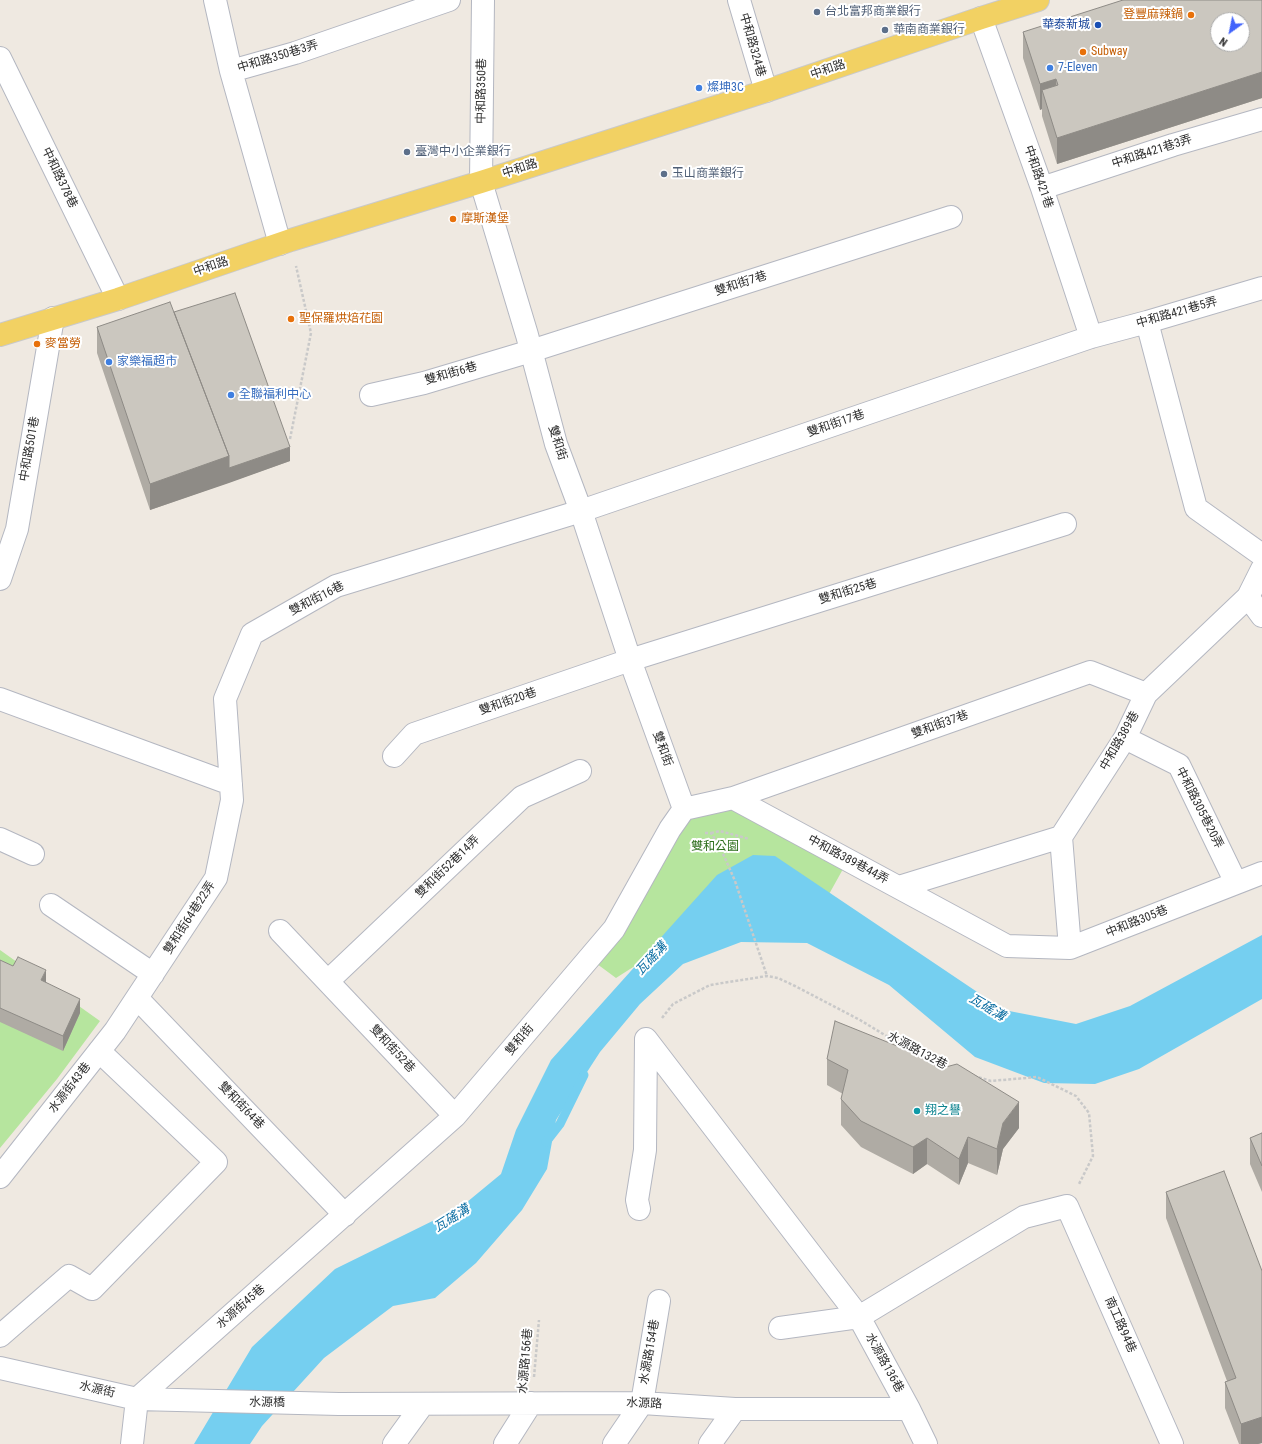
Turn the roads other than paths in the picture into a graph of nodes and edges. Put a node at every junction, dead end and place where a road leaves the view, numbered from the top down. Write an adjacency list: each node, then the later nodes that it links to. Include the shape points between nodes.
1 (215, 0): 8 (street)
2 (449, 0): 8 (street, 中和路350巷3弄, via 295,53)
3 (483, 0): 11 (street, 中和路350巷)
4 (739, 0): 9 (street, 中和路324巷)
5 (1038, 0): 6 (main road, 中和路)
6 (981, 18): 9 (main road, 中和路); 12 (street, 中和路421巷)
7 (0, 58): 16 (street, 中和路378巷)
8 (231, 71): 14 (street, 中和路350巷3弄)
9 (766, 91): 11 (main road, 中和路)
10 (1262, 119): 12 (street, 中和路421巷3弄)
11 (481, 182): 14 (main road, 中和路); 21 (street, 雙和街)
12 (1042, 188): 20 (street, 中和路421巷)
13 (950, 217): 21 (street, 雙和街7巷)
14 (285, 242): 16 (main road, 中和路)
15 (1262, 288): 18 (street, 中和路421巷5弄)
16 (118, 299): 17 (main road, 中和路)
17 (53, 318): 19 (main road, 中和路); 27 (street, 中和路501巷, via 17,528)
18 (1147, 322): 20 (street, 中和路421巷5弄); 25 (street, via 1196,508)
19 (0, 335)
20 (1091, 337): 23 (street, 雙和街17巷)
21 (531, 351): 22 (street, 雙和街6巷, via 424,383); 23 (street, 雙和街, via 556,444)
22 (370, 395)
23 (581, 512): 30 (street, 雙和街); 36 (street, 雙和街16巷, via 336,586 252,634 225,699)
24 (1065, 524): 30 (street, 雙和街25巷)
25 (1262, 555)
26 (1262, 569): 28 (street, 中和路389巷)
27 (0, 579)
28 (1248, 597): 29 (street); 31 (street, 中和路389巷)
29 (1262, 616)
30 (630, 660): 34 (street, 雙和街20巷, via 414,734); 38 (street, 雙和街)
31 (1146, 694): 33 (street, 中和路389巷); 37 (street, 雙和街37巷, via 1090,672)
32 (0, 699): 36 (street)
33 (1125, 738): 39 (street, 中和路389巷); 43 (street, 中和路305巷20弄, via 1180,765)
34 (394, 756)
35 (580, 771): 50 (street, 雙和街52巷14弄, via 522,797)
36 (231, 784): 49 (street, 雙和街64巷22弄, via 232,800 216,878)
37 (733, 798): 38 (street); 44 (street, 中和路389巷44弄)
38 (684, 809): 53 (street, 雙和街, via 670,829 614,929)
39 (1061, 837): 44 (street); 48 (street)
40 (0, 839): 41 (street)
41 (33, 854)
42 (1262, 872): 43 (street, 中和路305巷)
43 (1236, 883): 48 (street, 中和路305巷)
44 (899, 887): 47 (street, 中和路389巷44弄)
45 (51, 905): 49 (street)
46 (280, 931): 50 (street, 雙和街52巷)
47 (1007, 946): 48 (street, 中和路305巷)
48 (1070, 948)
49 (153, 974): 51 (street, 雙和街64巷22弄)
50 (328, 981): 53 (street, 雙和街52巷)
51 (137, 998): 52 (street, 水源街43巷); 56 (street, 雙和街64巷)
52 (99, 1050): 54 (street, 水源街43巷); 60 (street, via 216,1162 92,1289 69,1276)
53 (455, 1116): 56 (street, 雙和街)
54 (0, 1177)
55 (640, 1209): 58 (street, 水源路136巷, via 637,1200 644,1150 646,1040)
56 (345, 1215): 62 (street, 水源街45巷)
57 (659, 1301): 64 (street, 水源路154巷)
58 (859, 1317): 59 (street); 69 (street, 水源路136巷); 76 (street, 南工路94巷, via 1024,1217 1067,1206)
59 (780, 1328)
60 (0, 1336)
61 (0, 1368): 62 (street, 水源街)
62 (137, 1399): 63 (street, 水源街); 70 (street)
63 (195, 1402): 65 (street, 水源橋)
64 (642, 1403): 67 (street, 水源路); 68 (street, 水源路); 73 (street)
65 (339, 1404): 66 (street, 水源路)
66 (423, 1404): 67 (street, 水源路); 71 (street)
67 (532, 1404): 72 (street)
68 (734, 1409): 69 (street, 水源路); 74 (street)
69 (909, 1409): 75 (street)
70 (132, 1444)
71 (394, 1444)
72 (506, 1444)
73 (614, 1444)
74 (710, 1444)
75 (926, 1444)
76 (1172, 1444)

